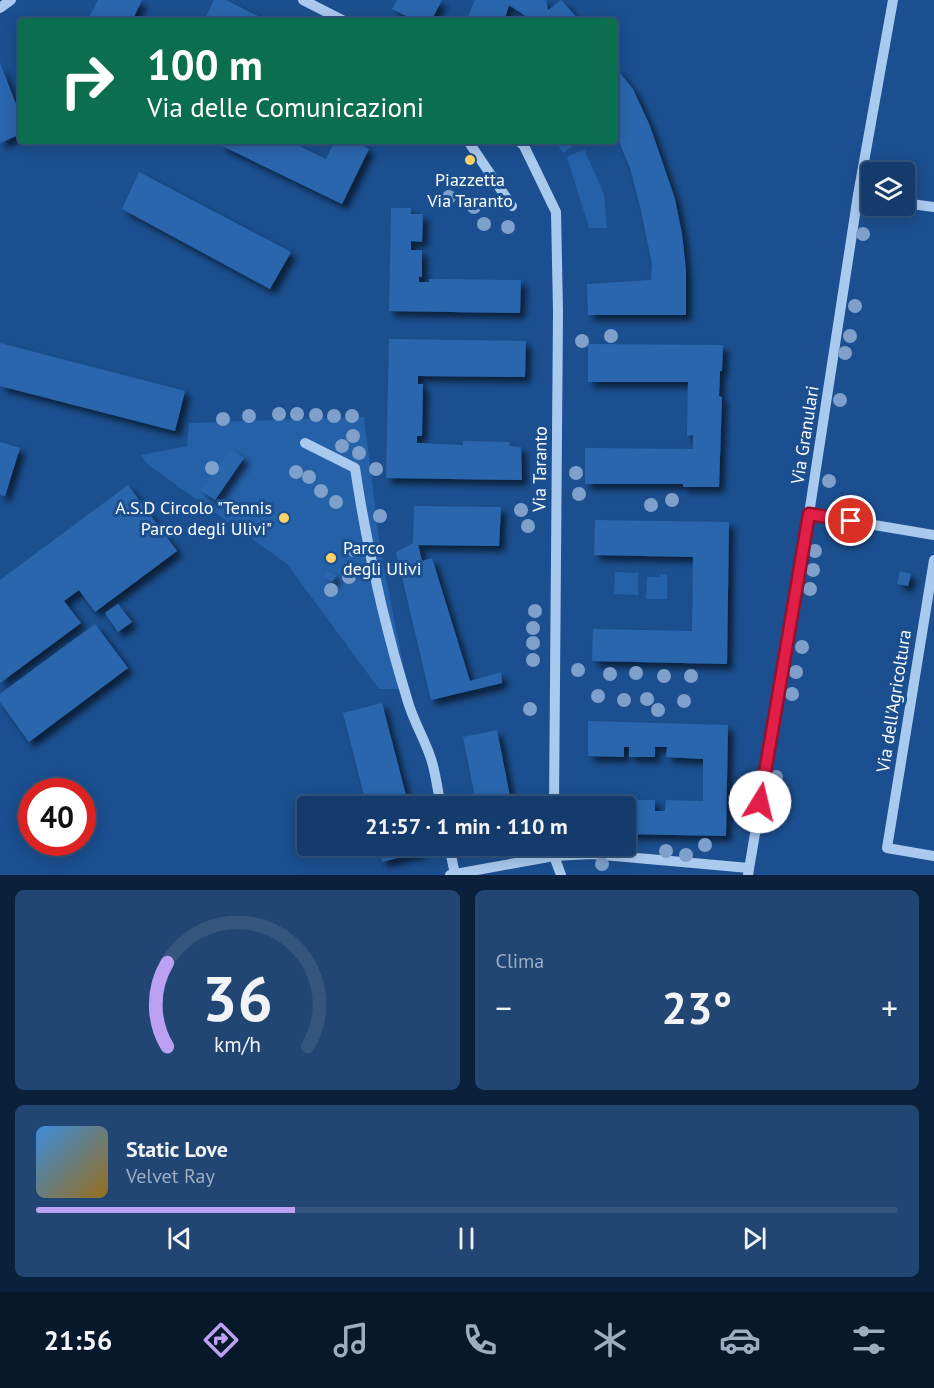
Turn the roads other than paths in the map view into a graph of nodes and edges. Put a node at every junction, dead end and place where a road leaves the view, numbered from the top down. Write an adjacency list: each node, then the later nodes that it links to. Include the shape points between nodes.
1 (11, 0): 4 (street)
2 (303, 0): 5 (street)
3 (893, 0): 8 (street, Via Granulari)
4 (0, 8)
5 (338, 18)
6 (470, 144): 11 (street)
7 (522, 144): 18 (street, Via Taranto, via 556,212)
8 (858, 195): 9 (street); 14 (street, Via Granulari)
9 (861, 196)
10 (915, 204): 12 (street)
11 (512, 206)
12 (934, 207)
13 (305, 443): 17 (street, via 355,468 385,621 413,721 432,762)
14 (809, 514): 15 (street); 24 (street, Via Granulari)
15 (934, 534)
16 (934, 560): 23 (street, Via dell'Agricoltura, via 887,848)
17 (439, 796)
18 (554, 796)
19 (450, 856): 25 (street)
20 (532, 856): 25 (street)
21 (555, 856): 26 (street)
22 (609, 856): 24 (street)
23 (934, 856)
24 (748, 872)
25 (452, 874)
26 (561, 875)

